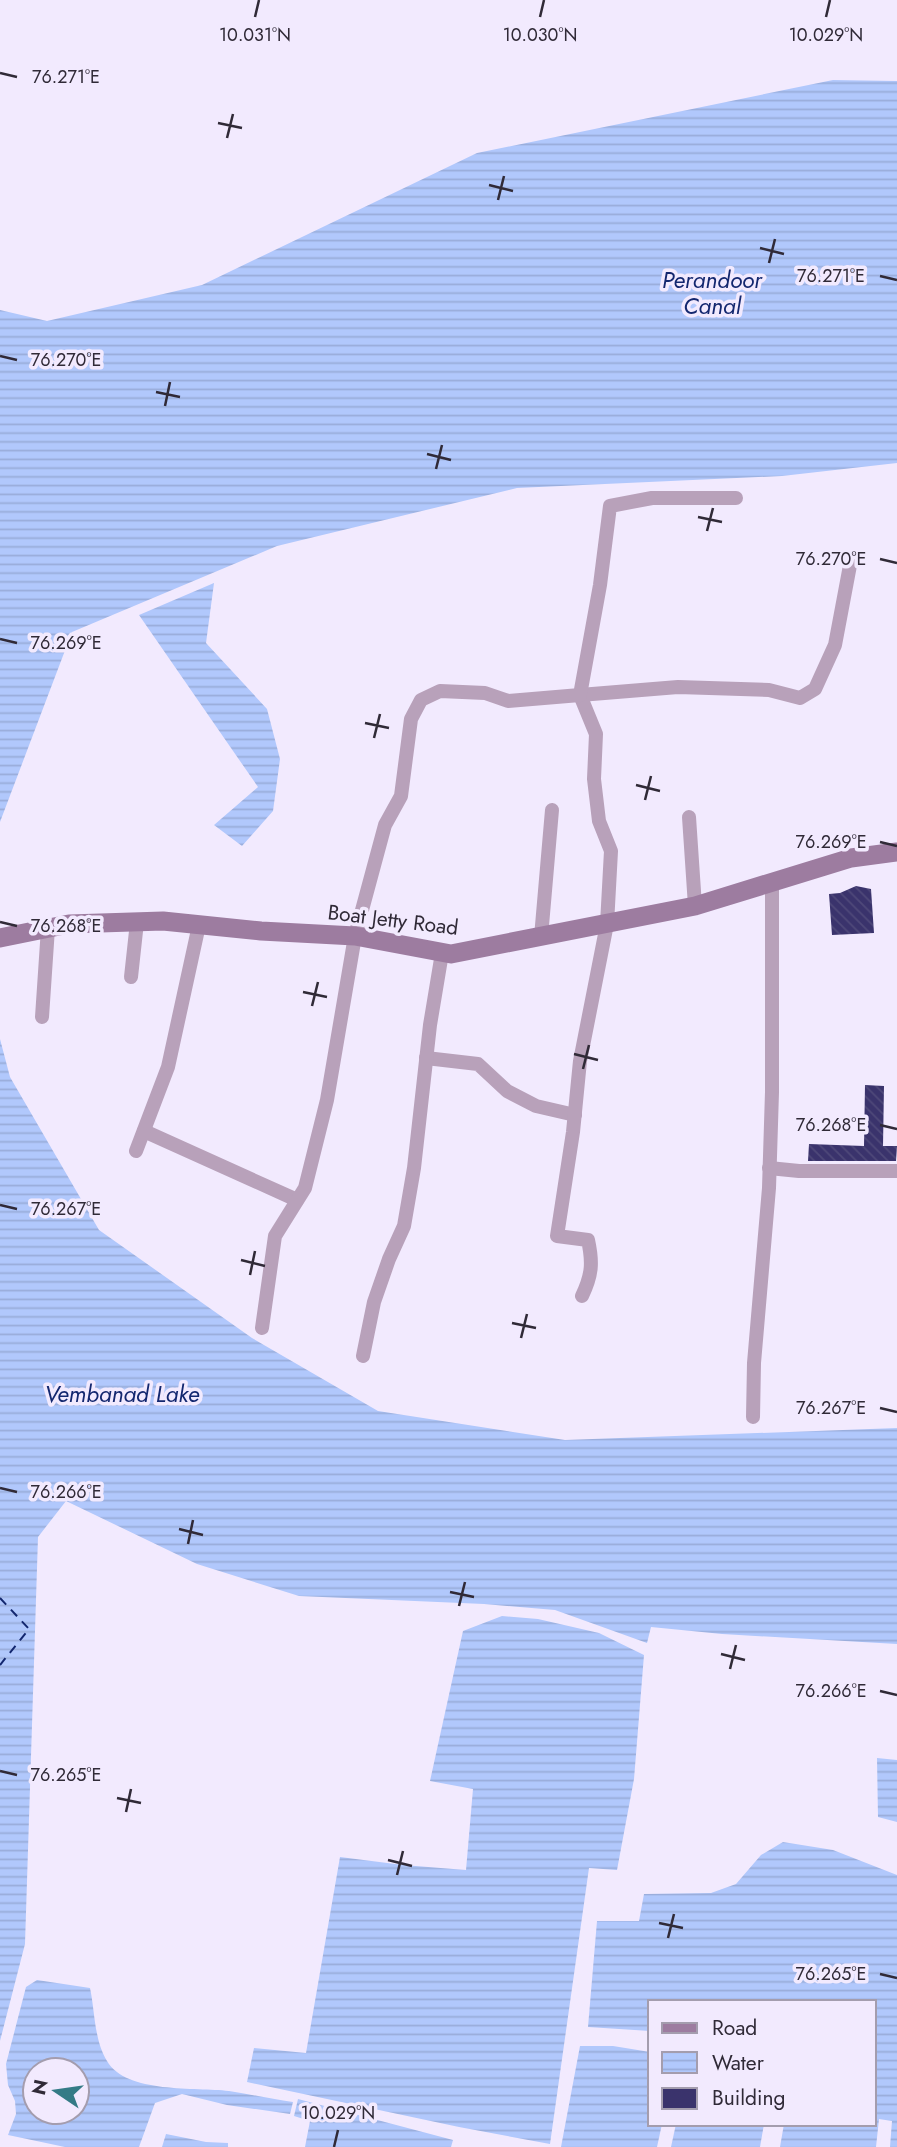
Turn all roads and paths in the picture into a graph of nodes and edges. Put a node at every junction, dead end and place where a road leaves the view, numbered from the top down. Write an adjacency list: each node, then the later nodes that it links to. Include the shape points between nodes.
1 (736, 498): 3 (street, via 652,498 610,506)
2 (850, 560): 3 (street, via 835,645 815,689 800,698 769,690 678,687)
3 (580, 695): 10 (street, via 596,734 596,800 611,851); 13 (street, via 508,701 485,693 440,691 421,700 411,719 401,796 385,825)
4 (551, 810): 14 (street)
5 (689, 817): 8 (street)
6 (897, 852): 7 (street, Boat Jetty Road, via 850,858)
7 (772, 882): 8 (street, Boat Jetty Road); 23 (street)
8 (695, 906): 10 (street, Boat Jetty Road)
9 (137, 922): 11 (street, Boat Jetty Road); 12 (street, Boat Jetty Road); 17 (street)
10 (607, 924): 14 (street, Boat Jetty Road); 20 (street, via 580,1061)
11 (199, 925): 13 (street, Boat Jetty Road); 21 (street, via 168,1066)
12 (48, 928): 15 (street, Boat Jetty Road); 18 (street)
13 (355, 936): 16 (street, Boat Jetty Road); 25 (street, via 327,1100 305,1188)
14 (541, 937): 16 (street, Boat Jetty Road)
15 (0, 938)
16 (442, 953): 19 (street)
17 (131, 976)
18 (42, 1017)
19 (426, 1058): 20 (street, via 478,1064 507,1091 536,1105); 28 (street, via 404,1226 374,1302)
20 (575, 1115): 26 (street, via 557,1236 587,1240 590,1278)
21 (144, 1131): 22 (street); 25 (street)
22 (136, 1151)
23 (769, 1168): 24 (street); 29 (street)
24 (897, 1171)
25 (297, 1199): 27 (street, via 275,1236)
26 (582, 1296)
27 (262, 1328)
28 (363, 1356)
29 (753, 1417)

